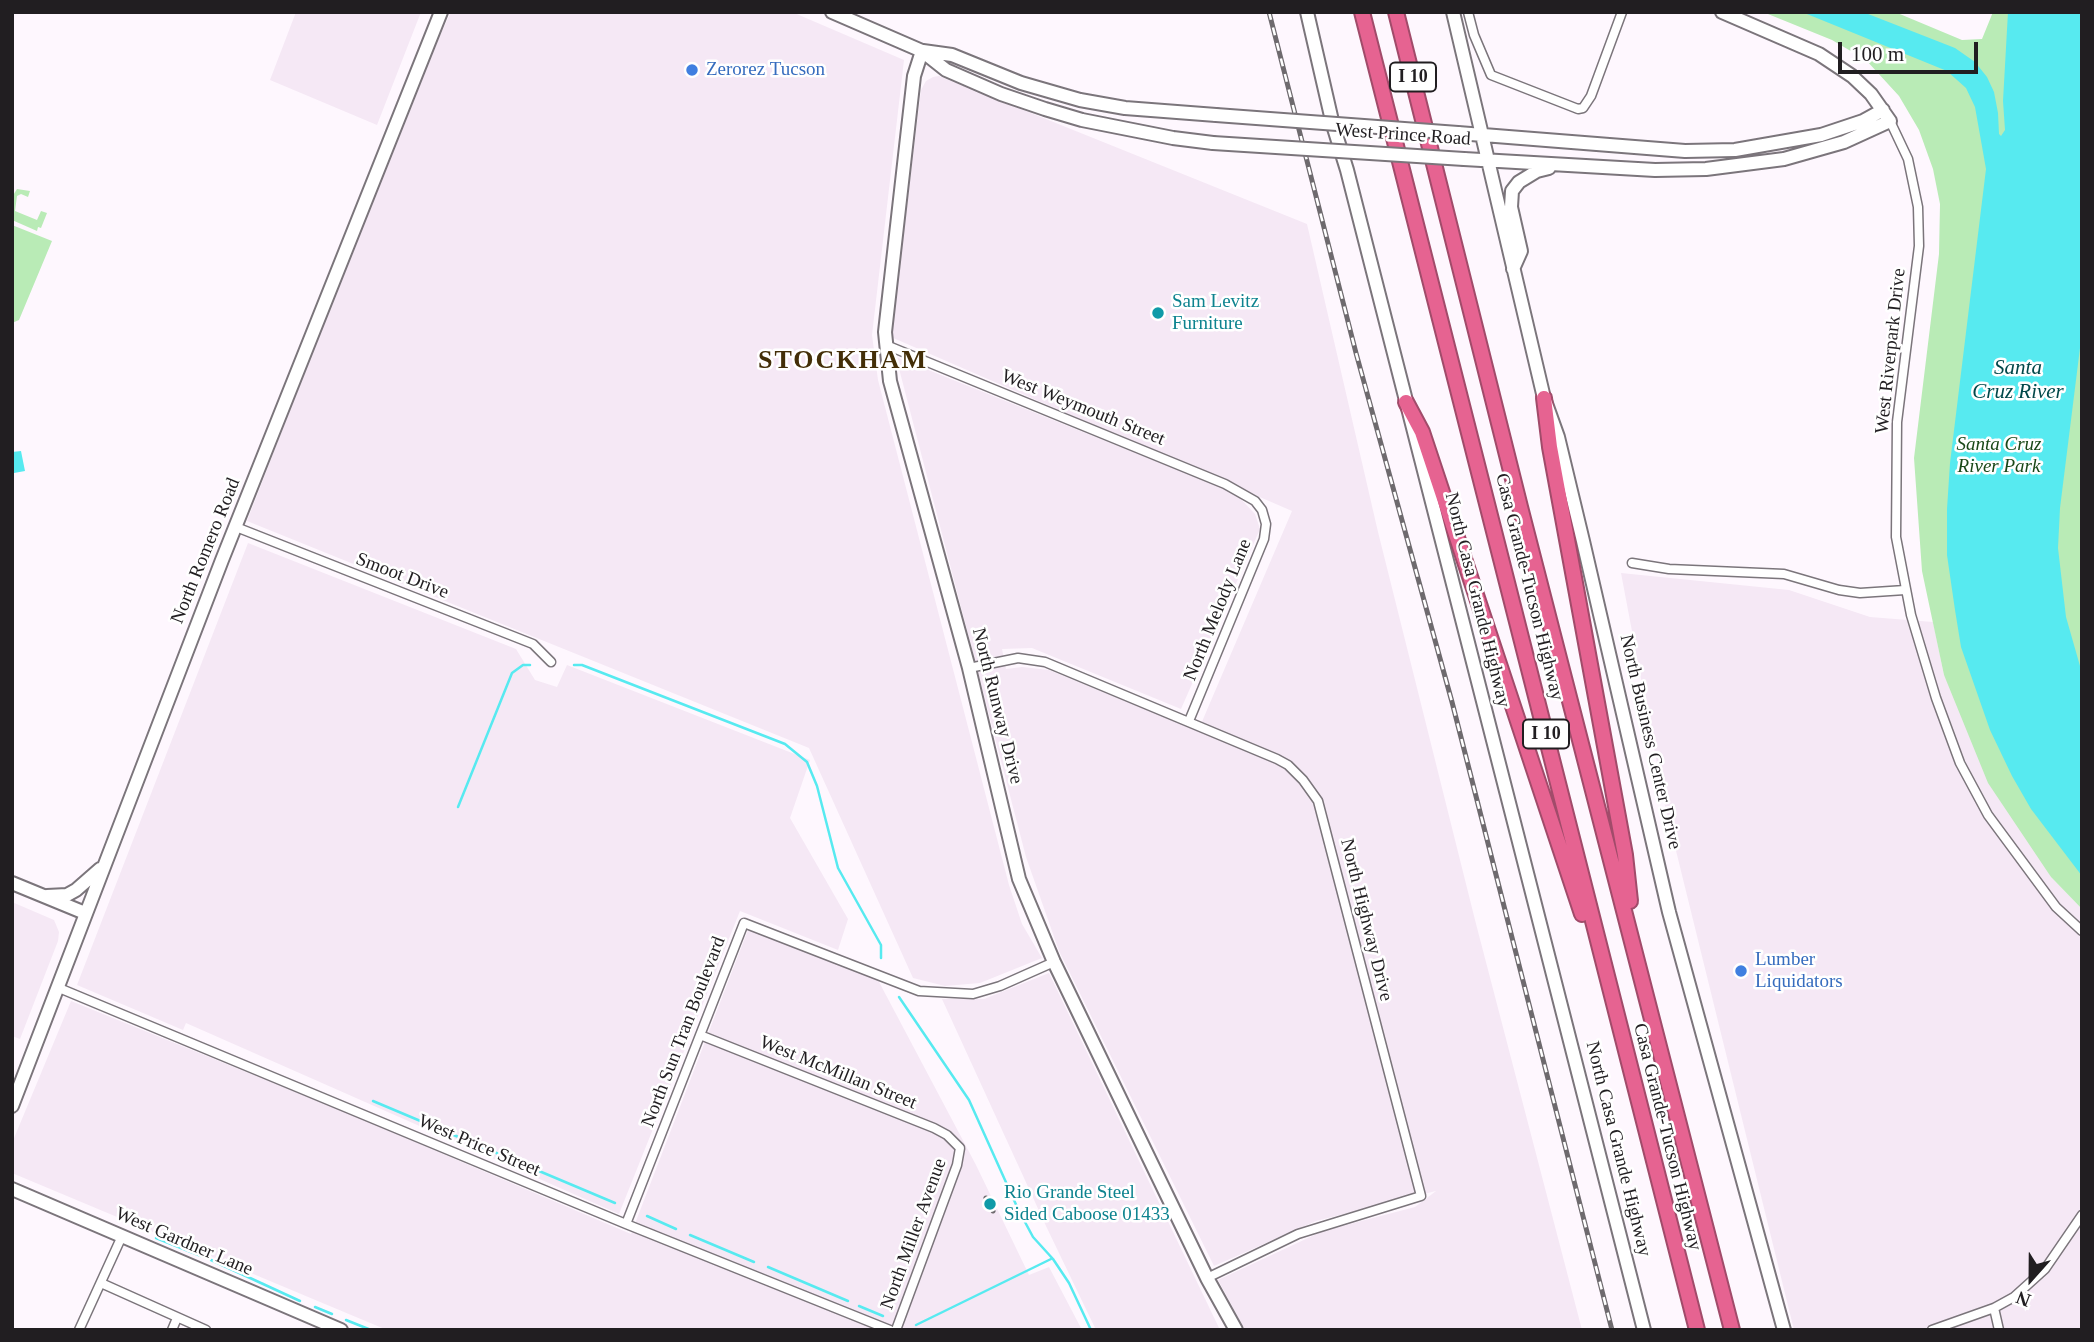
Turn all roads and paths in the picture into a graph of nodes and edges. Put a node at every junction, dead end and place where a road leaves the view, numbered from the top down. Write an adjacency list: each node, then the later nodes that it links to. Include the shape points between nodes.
1 (441, 12): 22 (street, North Romero Road)
2 (832, 12): 10 (street, West Prince Road)
3 (1307, 12): 12 (street, North Casa Grande Highway)
4 (1362, 12): 36 (highway, Casa Grande-Tucson Highway / I 10)
5 (1396, 12): 35 (highway, Casa Grande-Tucson Highway / I 10)
6 (1453, 12): 13 (street, North Business Center Drive)
7 (1468, 12): 8 (street, via 1491,75 1571,108 1583,108 1591,96)
8 (1622, 12)
9 (1722, 12): 11 (street, via 1819,54 1852,76)
10 (922, 51): 12 (street, West Prince Road, bridge, via 951,55 1080,100); 14 (street, West Prince Road, bridge, via 946,70 1001,94 1082,120 1213,143); 18 (street, North Runway Drive, via 914,76)
11 (1886, 115): 13 (street, West Prince Road, via 1821,135 1735,149 1685,151); 16 (street, West Prince Road, via 1844,142 1784,159 1706,169); 24 (street, West Riverpark Drive, via 1908,159 1918,207 1919,246 1897,422 1896,537)
12 (1333, 125): 13 (street, West Prince Road, bridge); 14 (street, North Casa Grande Highway)
13 (1481, 135): 15 (street, North Business Center Drive)
14 (1340, 149): 15 (street, West Prince Road, bridge); 20 (street, North Casa Grande Highway)
15 (1488, 160): 16 (street, West Prince Road); 17 (street, North Business Center Drive)
16 (1561, 166): 17 (street, via 1537,171 1512,191 1521,251)
17 (1513, 269): 19 (street, North Business Center Drive)
18 (886, 345): 21 (street, West Weymouth Street, via 1224,484 1245,494); 26 (street, North Runway Drive, via 890,381)
19 (1544, 398): 35 (highway); 58 (street, North Business Center Drive, via 1558,437 1669,912)
20 (1406, 402): 36 (highway, via 1422,432); 55 (street, North Casa Grande Highway)
21 (1262, 510): 27 (street, North Melody Lane, via 1264,539)
22 (236, 527): 25 (street, Smoot Drive, via 533,644); 28 (street, North Romero Road)
23 (1632, 563): 24 (street, via 1784,574 1860,593)
24 (1905, 590): 32 (street, West Riverpark Drive, via 1960,763 1988,815 2033,878)
25 (551, 662)
26 (969, 667): 27 (street, North Highway Drive, via 1018,658 1045,662); 33 (street, North Runway Drive, via 1018,879)
27 (1189, 721): 44 (street, North Highway Drive, via 1287,765 1318,801 1421,1196 1298,1234)
28 (103, 866): 30 (street, via 76,890); 31 (street, North Romero Road)
29 (12, 883): 30 (street)
30 (44, 896): 31 (street)
31 (85, 913): 34 (street, North Romero Road)
32 (2082, 932)
33 (1054, 962): 37 (street, North Sun Tran Boulevard, via 973,994 919,991 744,923); 44 (street, North Runway Drive)
34 (59, 989): 38 (street, North Romero Road); 42 (street, West Price Street)
35 (1645, 989): 57 (highway, Casa Grande-Tucson Highway / I 10)
36 (1614, 1008): 56 (highway, Casa Grande-Tucson Highway / I 10)
37 (700, 1035): 39 (street, West McMillan Street, via 934,1128); 42 (street, North Sun Tran Boulevard)
38 (12, 1106)
39 (960, 1148): 53 (street, North Miller Avenue)
40 (12, 1189): 43 (street, West Gardner Lane)
41 (2082, 1215): 46 (street, via 2045,1269)
42 (626, 1224): 52 (street, West Price Street)
43 (122, 1236): 45 (street); 51 (street, West Gardner Lane)
44 (1207, 1278): 54 (street, North Runway Drive)
45 (101, 1283): 47 (street); 48 (street)
46 (1994, 1308): 59 (street); 60 (street)
47 (177, 1318): 49 (street); 50 (street)
48 (79, 1330)
49 (172, 1330)
50 (206, 1330)
51 (341, 1330)
52 (890, 1330)
53 (897, 1330)
54 (1236, 1330)
55 (1644, 1330)
56 (1697, 1330)
57 (1732, 1330)
58 (1784, 1330)
59 (1932, 1330)
60 (1999, 1330)

